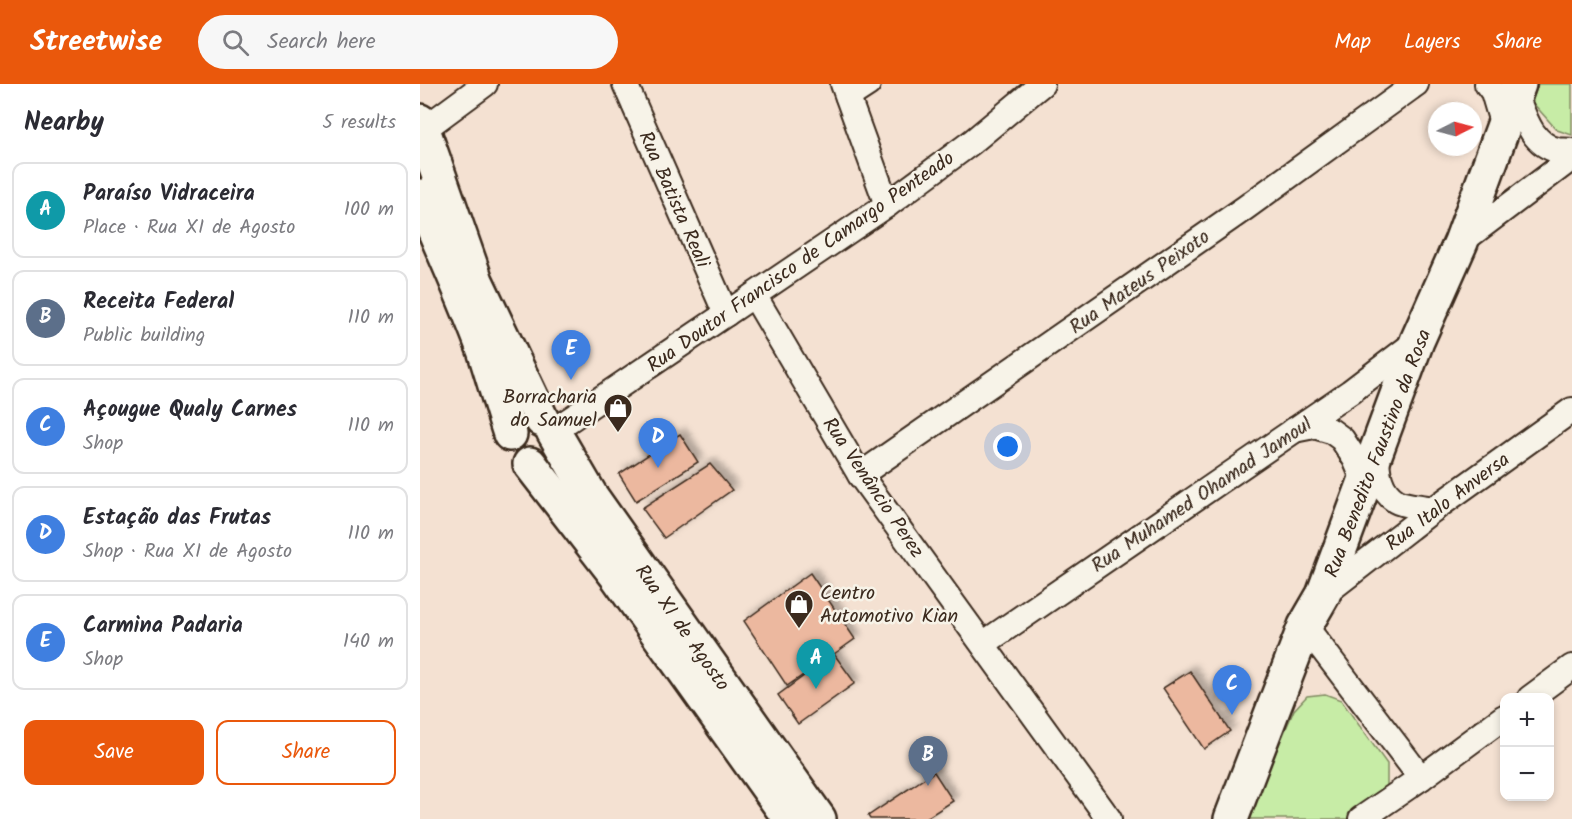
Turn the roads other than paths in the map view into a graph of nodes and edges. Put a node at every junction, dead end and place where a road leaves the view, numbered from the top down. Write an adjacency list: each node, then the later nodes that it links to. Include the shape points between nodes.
1 (485, 84): 8 (street)
2 (625, 84): 15 (street, Rua Batista Reali)
3 (868, 84): 7 (street)
4 (1042, 84): 12 (street, Rua Doutor Francisco de Camargo Penteado)
5 (1416, 84): 23 (street, Rua Mateus Peixoto, via 1245,208)
6 (1507, 87): 9 (street, via 1538,141 1556,150); 13 (main road, Rua Benedito Faustino da Rosa, via 1503,126)
7 (845, 91): 12 (street)
8 (422, 125): 18 (main road, Rua XI de Agosto, via 476,280)
9 (1572, 151)
10 (1572, 158): 13 (street)
11 (420, 196): 20 (main road, via 484,350)
12 (887, 205): 14 (street, Rua Doutor Francisco de Camargo Penteado)
13 (1461, 242): 16 (main road, Rua Benedito Faustino da Rosa)
14 (754, 295): 15 (street, Rua Doutor Francisco de Camargo Penteado); 23 (street, Rua Venâncio Perez)
15 (726, 314): 18 (street, Rua Doutor Francisco de Camargo Penteado)
16 (1417, 341): 19 (street, Rua Muhamed Ohamad Jamoul); 21 (main road, Rua Benedito Faustino da Rosa)
17 (1572, 410): 25 (street, Rua Italo Anversa)
18 (547, 425): 20 (main road, via 534,417 526,418); 22 (main road, via 555,439 551,454); 34 (main road, Rua XI de Agosto, via 591,496)
19 (1294, 430): 24 (street, via 1314,426 1342,439); 28 (street, Rua Muhamed Ohamad Jamoul)
20 (510, 434): 22 (main road, via 515,457)
21 (1377, 451): 24 (main road, Rua Benedito Faustino da Rosa); 25 (street, via 1377,472 1386,491 1397,502)
22 (530, 464): 33 (main road, Rua XI de Agosto, via 616,575)
23 (860, 475): 28 (street, Rua Venâncio Perez)
24 (1365, 483): 26 (main road, Rua Benedito Faustino da Rosa)
25 (1434, 508): 26 (street, Rua Italo Anversa)
26 (1323, 595): 27 (main road, Rua Benedito Faustino da Rosa)
27 (1305, 626): 32 (street); 36 (main road, Rua Benedito Faustino da Rosa)
28 (983, 644): 35 (street, Rua Venâncio Perez)
29 (1572, 667): 30 (street)
30 (1537, 693)
31 (1500, 720): 32 (street)
32 (1422, 778): 37 (street)
33 (790, 819)
34 (819, 819)
35 (1109, 819)
36 (1231, 819)
37 (1361, 819)

